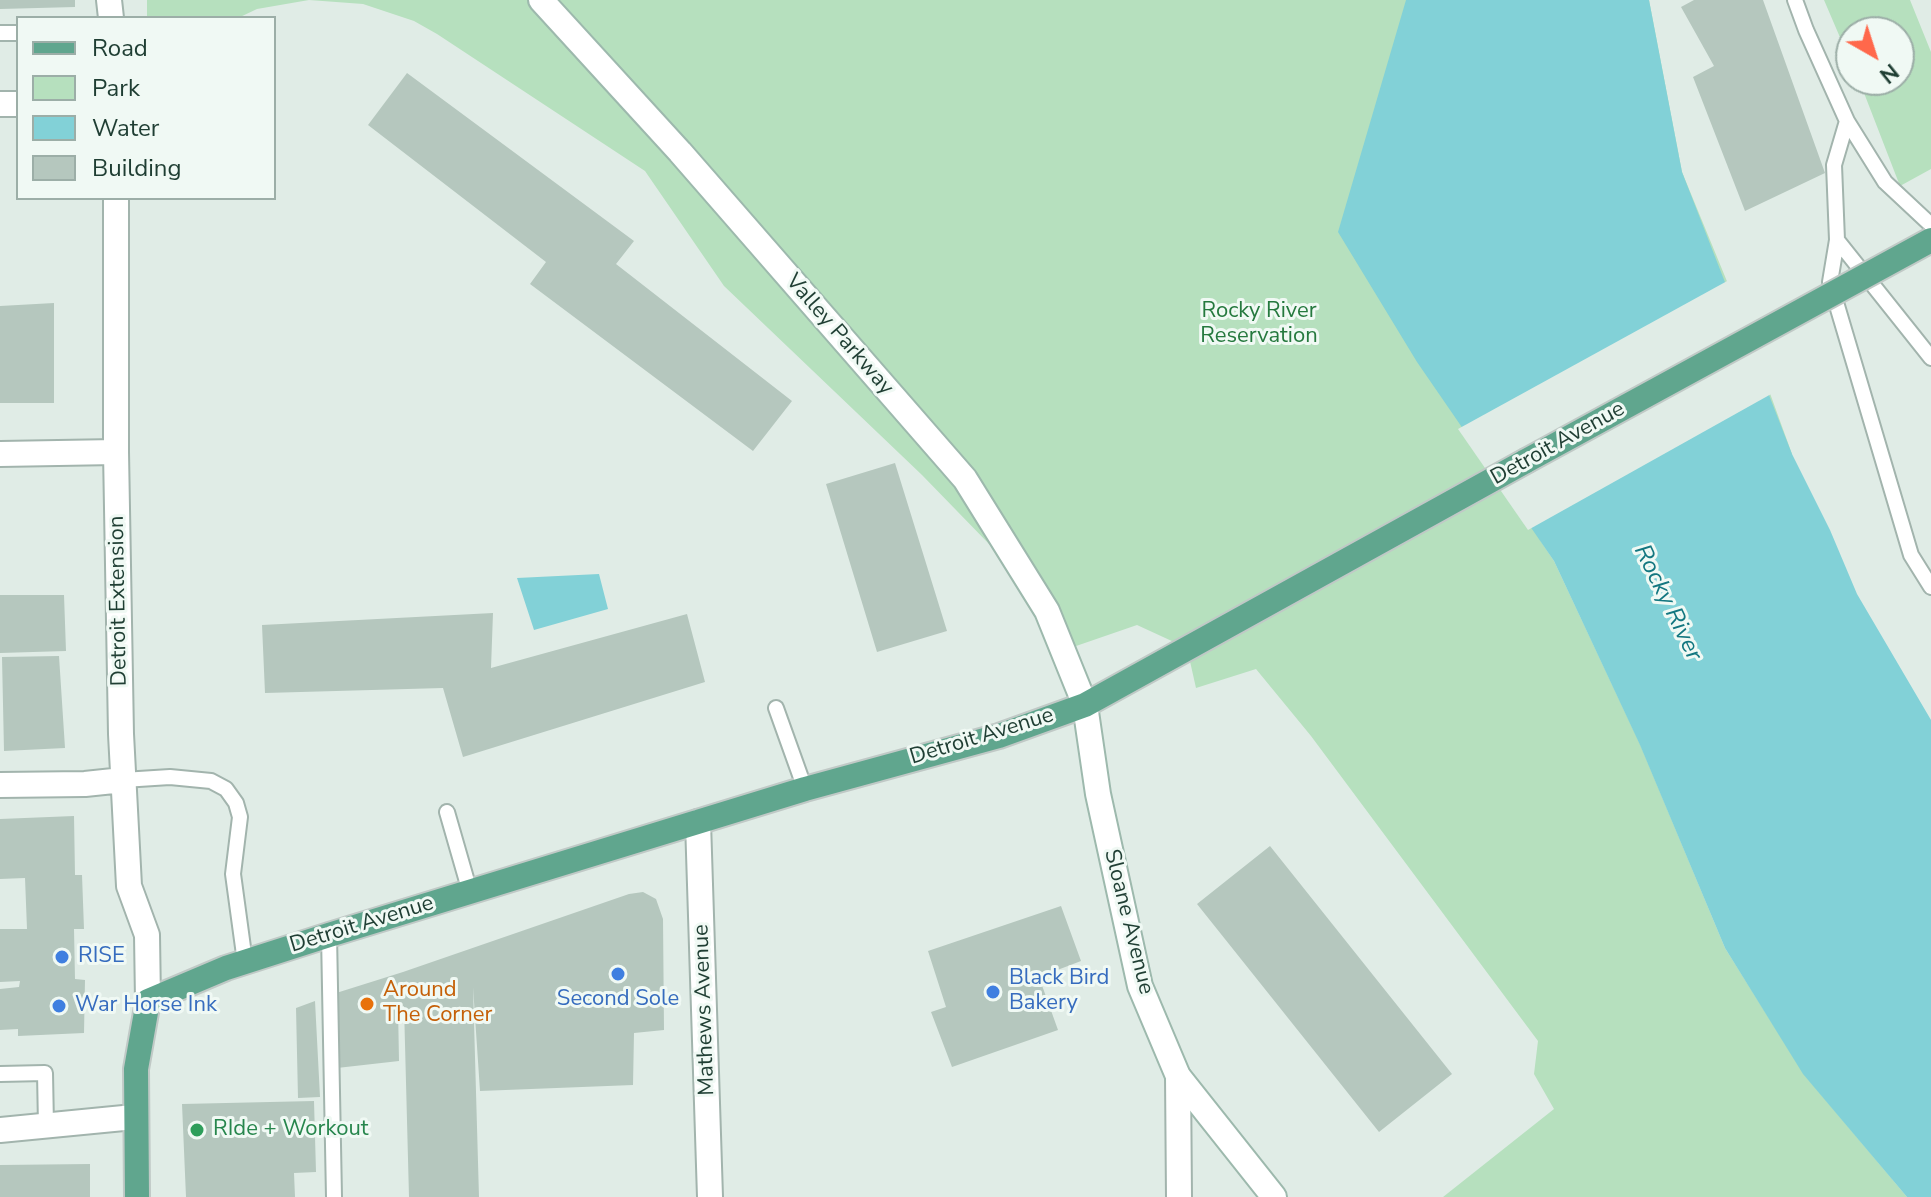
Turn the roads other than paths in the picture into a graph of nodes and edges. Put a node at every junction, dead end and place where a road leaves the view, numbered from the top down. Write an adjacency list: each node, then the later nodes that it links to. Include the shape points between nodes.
1 (541, 0): 12 (street, Valley Parkway, via 965,479 1047,611)
2 (1795, 0): 3 (lane)
3 (1847, 121): 5 (lane, via 1885,182); 6 (lane, via 1834,165)
4 (116, 200): 9 (street, Detroit Extension)
5 (1931, 225)
6 (1837, 240): 8 (lane); 11 (lane, via 1830,282 1911,555)
7 (1931, 240): 12 (main road, Detroit Avenue, bridge)
8 (1931, 358)
9 (116, 452): 10 (street); 14 (street, Detroit Extension)
10 (0, 454)
11 (1931, 587)
12 (1085, 705): 16 (main road, Detroit Avenue, via 999,736); 24 (street, Sloane Avenue, via 1098,794 1140,986)
13 (776, 708): 16 (lane)
14 (123, 780): 15 (street); 21 (lane, via 211,781 236,803 240,817 233,874); 22 (street, Detroit Extension, via 129,886 147,935)
15 (0, 785)
16 (805, 789): 18 (main road, Detroit Avenue)
17 (447, 812): 19 (lane)
18 (698, 822): 19 (main road, Detroit Avenue); 30 (street, Mathews Avenue)
19 (470, 892): 20 (main road, Detroit Avenue)
20 (329, 935): 21 (main road, Detroit Avenue); 29 (lane)
21 (245, 962): 22 (main road, Detroit Avenue)
22 (148, 1001): 25 (main road)
23 (0, 1074): 26 (lane, via 45,1073)
24 (1178, 1076): 31 (street); 32 (street, Sloane Avenue)
25 (134, 1117): 26 (street); 28 (main road)
26 (46, 1126): 27 (street)
27 (0, 1130)
28 (137, 1197)
29 (334, 1197)
30 (710, 1197)
31 (1179, 1197)
32 (1274, 1197)

